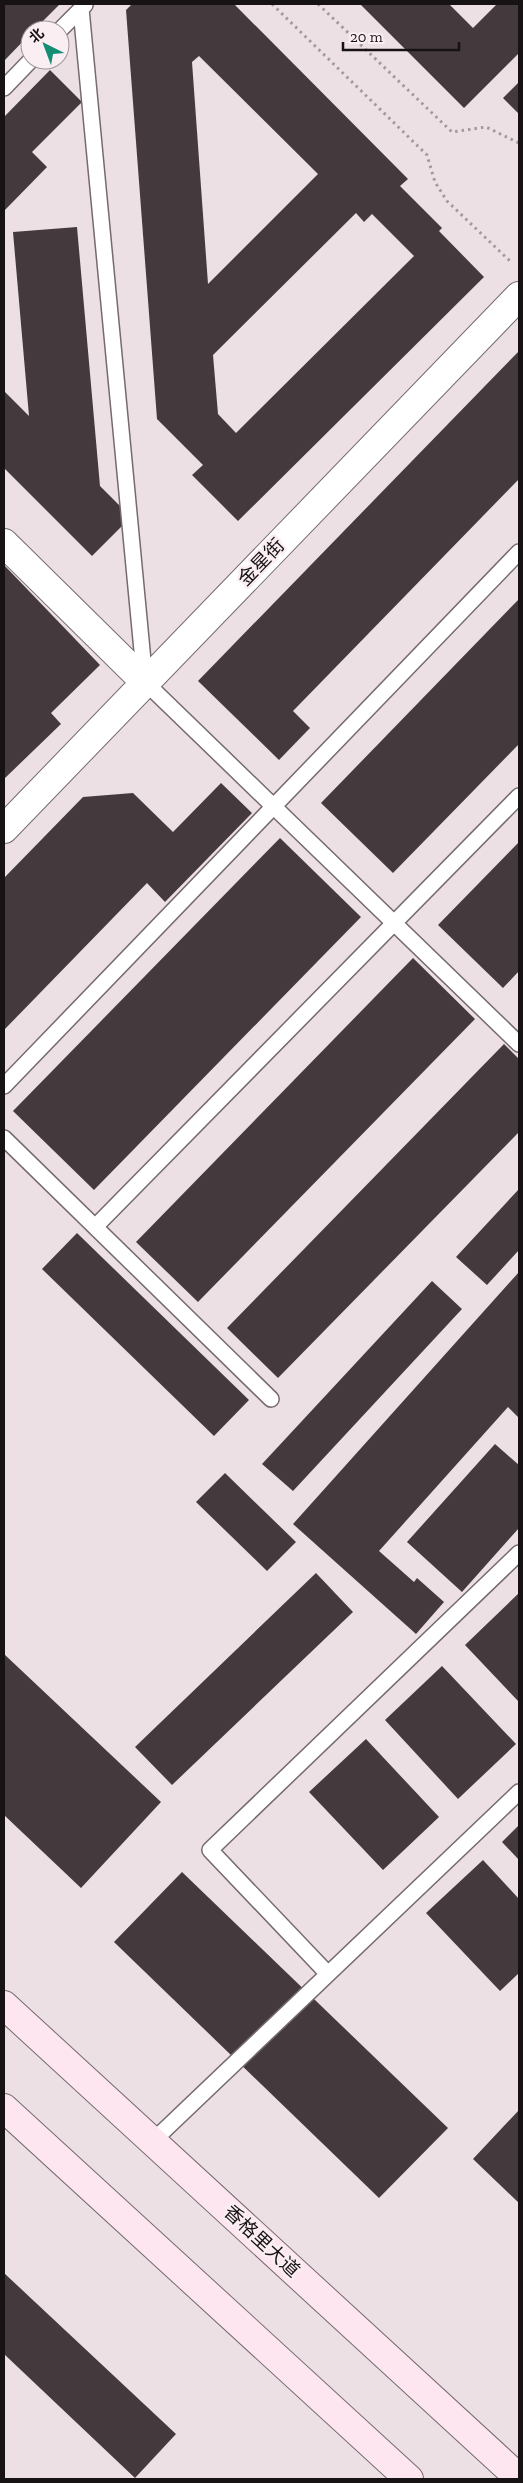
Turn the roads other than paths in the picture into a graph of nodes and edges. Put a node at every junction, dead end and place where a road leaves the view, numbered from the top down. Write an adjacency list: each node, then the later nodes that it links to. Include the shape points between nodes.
1 (83, 6): 2 (lane); 8 (lane)
2 (70, 20)
3 (21, 70): 4 (lane)
4 (4, 88)
5 (519, 296): 8 (street, 金星街)
6 (4, 543): 8 (street)
7 (519, 552): 10 (lane)
8 (145, 682): 10 (lane); 11 (street, 金星街)
9 (519, 796): 12 (lane)
10 (274, 807): 12 (lane); 14 (lane)
11 (4, 828)
12 (394, 923): 13 (lane); 16 (lane)
13 (519, 1044)
14 (4, 1086)
15 (4, 1138): 16 (lane)
16 (95, 1227): 17 (lane)
17 (271, 1399)
18 (519, 1552): 20 (lane, via 210,1850)
19 (519, 1792): 20 (lane)
20 (328, 1974): 23 (lane)
21 (4, 2005): 23 (main road, 香格里大道)
22 (4, 2108): 25 (main road)
23 (152, 2141): 24 (main road, 香格里大道)
24 (519, 2478)
25 (409, 2479)

